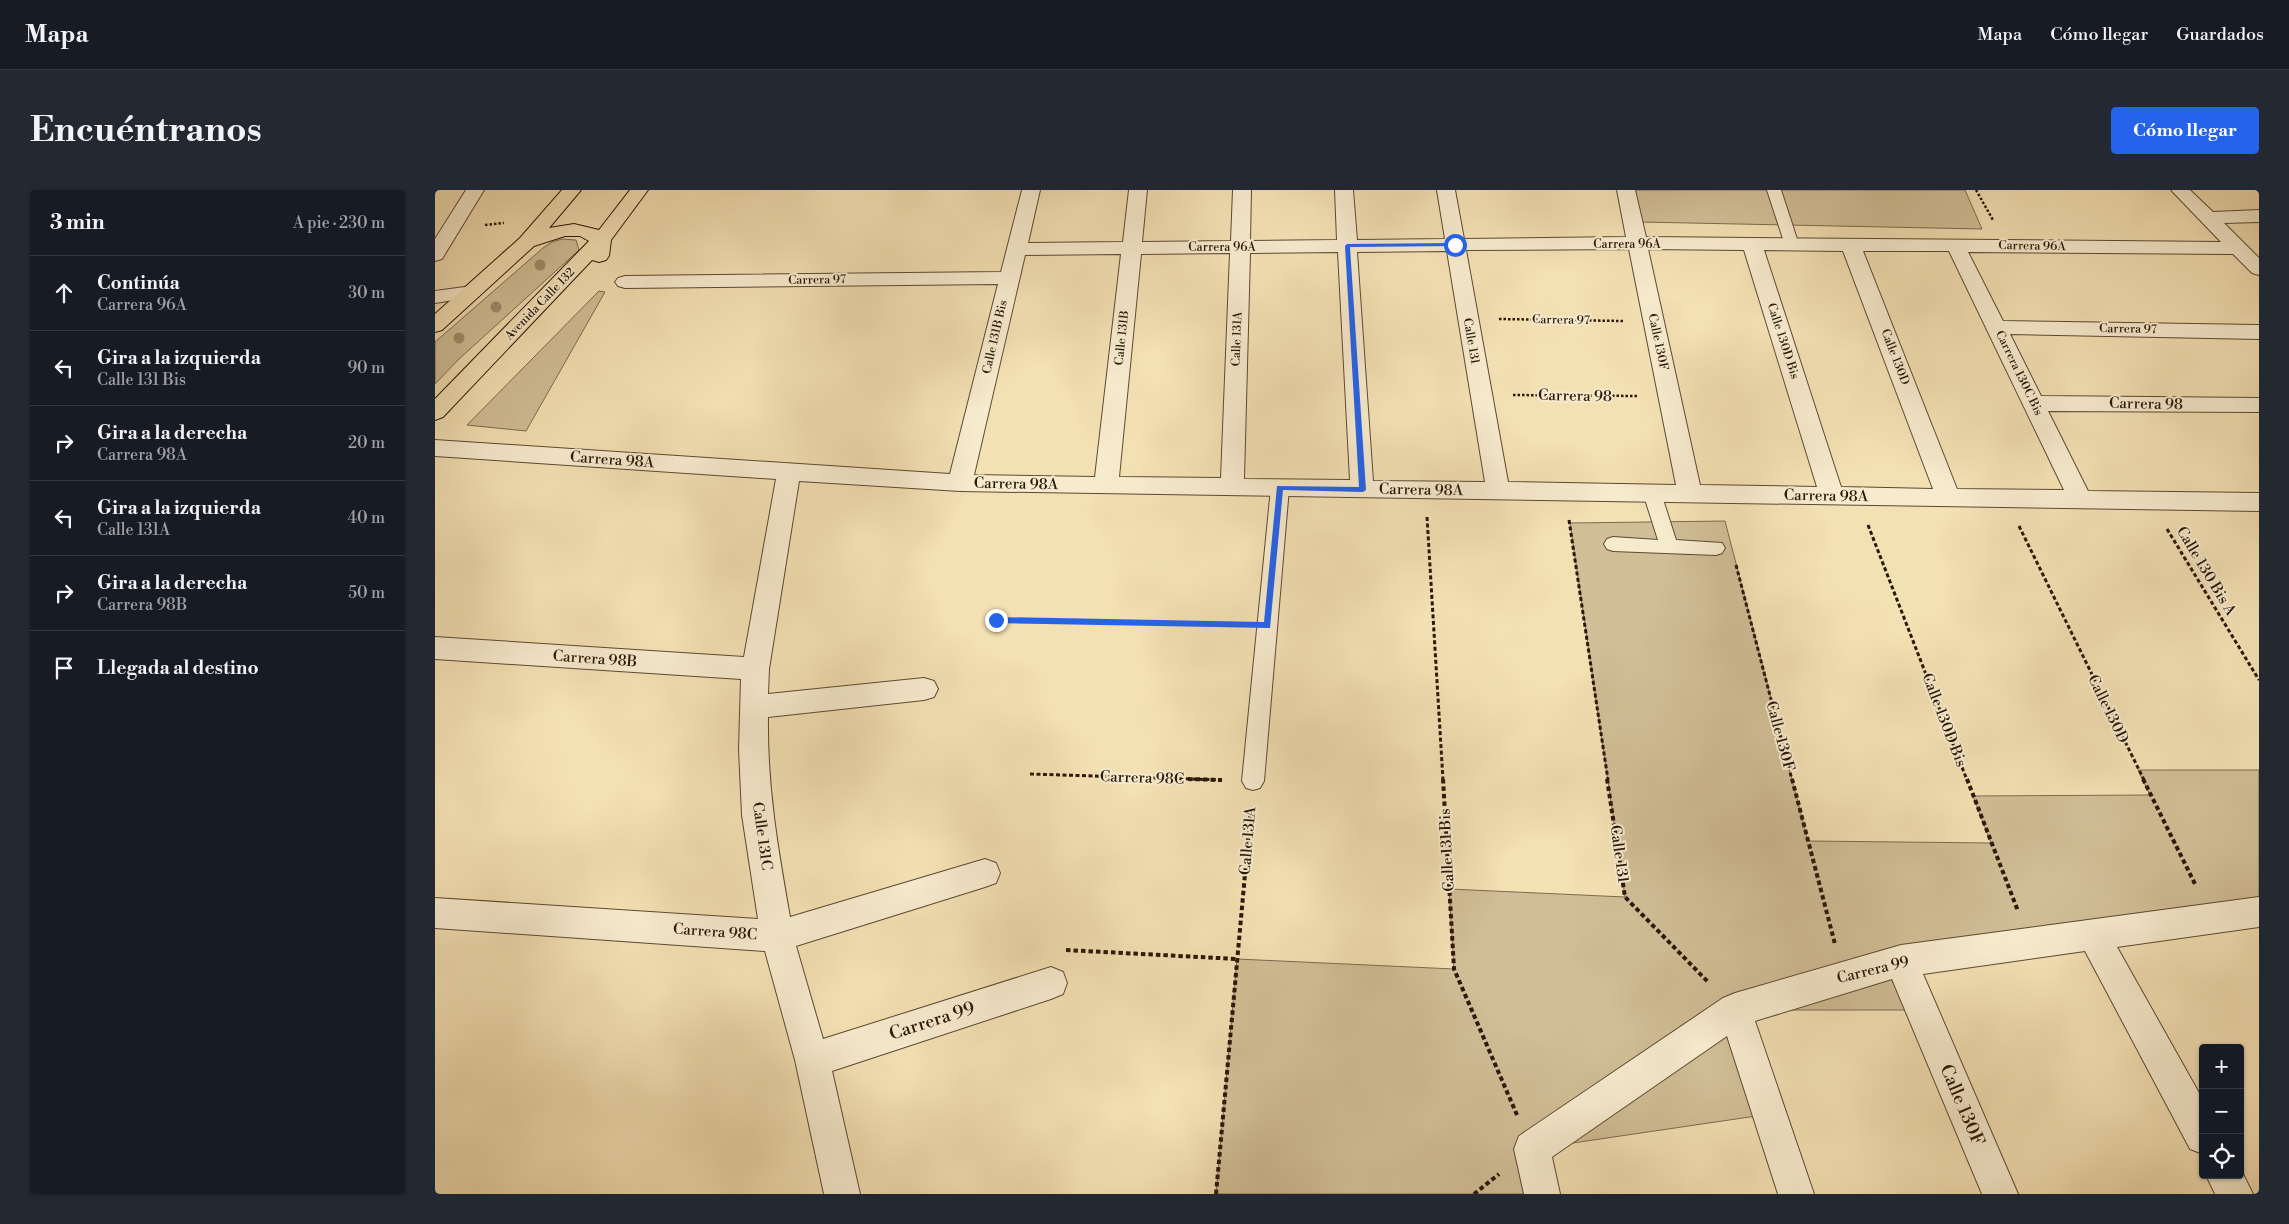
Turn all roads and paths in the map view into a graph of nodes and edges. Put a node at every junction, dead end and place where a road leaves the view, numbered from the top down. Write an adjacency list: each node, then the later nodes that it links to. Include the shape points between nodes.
1 (475, 190): 14 (street)
2 (572, 190): 16 (main road)
3 (639, 190): 15 (main road)
4 (1031, 190): 27 (street, Calle 131B Bis)
5 (1138, 190): 25 (street, Calle 131B)
6 (1241, 190): 24 (street, Calle 131A)
7 (1344, 190): 22 (street)
8 (1446, 190): 20 (street, Calle 131)
9 (1626, 190): 17 (street, Calle 130F)
10 (1774, 190): 19 (lane)
11 (2180, 190): 13 (street)
12 (2259, 216): 13 (street)
13 (2208, 218): 26 (street)
14 (444, 228): 28 (street)
15 (601, 240): 16 (main road, via 595,234 580,230 561,231); 43 (main road, Avenida Calle 132, via 600,256 576,283 540,317 504,342)
16 (527, 242): 32 (main road)
17 (1637, 243): 18 (street, Carrera 96A); 20 (street, Carrera 96A); 35 (street, Calle 130F)
18 (1752, 244): 19 (street, Carrera 96A); 56 (street, Calle 130D Bis)
19 (1793, 244): 21 (street, Carrera 96A)
20 (1455, 245): 22 (street, Carrera 96A); 34 (street, Calle 131)
21 (1851, 245): 23 (street, Carrera 96A); 58 (street, Calle 130D)
22 (1347, 246): 24 (street, Carrera 96A); 50 (street)
23 (1956, 246): 26 (street, Carrera 96A); 37 (street, Carrera 130C Bis)
24 (1240, 247): 25 (street, Carrera 96A); 48 (street, Calle 131A)
25 (1132, 248): 27 (street, Carrera 96A); 47 (street, Calle 131B)
26 (2238, 248): 29 (street)
27 (1017, 249): 30 (street, Calle 131B Bis)
28 (435, 255)
29 (2259, 270)
30 (1009, 278): 31 (street, Carrera 97); 46 (street, Calle 131B Bis)
31 (625, 282)
32 (472, 292): 33 (street); 36 (main road)
33 (435, 296)
34 (1468, 319): 35 (path, Carrera 97); 39 (street, Calle 131)
35 (1653, 321): 40 (street, Calle 130F)
36 (435, 325)
37 (1996, 327): 38 (street, Carrera 97); 41 (street, Carrera 130C Bis)
38 (2259, 332)
39 (1481, 394): 40 (path, Carrera 98); 52 (street, Calle 131)
40 (1669, 397): 55 (street, Calle 130F)
41 (2034, 403): 42 (street, Carrera 98); 60 (street, Carrera 130C Bis)
42 (2259, 406)
43 (435, 412)
44 (435, 448): 45 (street, Carrera 98A)
45 (789, 472): 46 (street, Carrera 98A); 70 (street, Calle 131C)
46 (960, 483): 47 (street, Carrera 98A)
47 (1106, 485): 48 (street, Carrera 98A)
48 (1232, 488): 49 (street, Carrera 98A)
49 (1279, 488): 50 (street, Carrera 98A); 68 (lane)
50 (1363, 490): 51 (street, Carrera 98A)
51 (1426, 490): 52 (street, Carrera 98A); 91 (path, Calle 131 Bis, via 1454,970)
52 (1497, 491): 53 (street, Carrera 98A)
53 (1565, 492): 54 (street, Carrera 98A); 88 (path, Calle 131, via 1625,897)
54 (1652, 493): 55 (street, Carrera 98A); 64 (lane)
55 (1690, 494): 56 (street, Carrera 98A)
56 (1832, 496): 57 (street, Carrera 98A)
57 (1857, 496): 58 (street, Carrera 98A); 82 (path, Calle 130D Bis)
58 (1949, 498): 59 (street, Carrera 98A)
59 (2005, 499): 60 (street, Carrera 98A); 79 (path, Calle 130D)
60 (2081, 500): 61 (street, Carrera 98A)
61 (2150, 500): 62 (street, Carrera 98A); 71 (path, Calle 130 Bis A)
62 (2259, 502)
63 (1613, 544): 64 (lane)
64 (1669, 548): 65 (lane)
65 (1716, 548)
66 (1735, 559): 86 (path, Calle 130F)
67 (996, 620): 68 (path)
68 (1267, 625): 75 (lane)
69 (435, 648): 70 (street, Carrera 98B)
70 (755, 669): 73 (street, Calle 131C)
71 (2259, 680)
72 (924, 689): 73 (street)
73 (754, 707): 81 (street, Calle 131C, via 757,815)
74 (1030, 774): 75 (path, Carrera 98C)
75 (1253, 781): 84 (path, Calle 131A)
76 (985, 873): 81 (street, Carrera 98C)
77 (2259, 912): 79 (street, Carrera 99)
78 (435, 913): 81 (street, Carrera 98C)
79 (2211, 919): 80 (street, Carrera 99)
80 (2093, 935): 82 (street, Carrera 99); 90 (street)
81 (777, 936): 89 (street, Calle 131C)
82 (2030, 944): 85 (street, Carrera 99)
83 (1065, 950): 84 (path)
84 (1237, 959): 94 (path, Calle 131A)
85 (1901, 961): 86 (street, Carrera 99); 97 (street, Calle 130F)
86 (1844, 977): 88 (street, Carrera 99)
87 (1051, 983): 89 (street, Carrera 99)
88 (1735, 1010): 91 (street, Carrera 99); 96 (street)
89 (812, 1060): 93 (street, Calle 131C)
90 (2202, 1134)
91 (1532, 1149): 95 (street)
92 (2226, 1179): 98 (street)
93 (842, 1194)
94 (1215, 1194)
95 (1542, 1194)
96 (1796, 1194)
97 (2000, 1194)
98 (2235, 1194)

